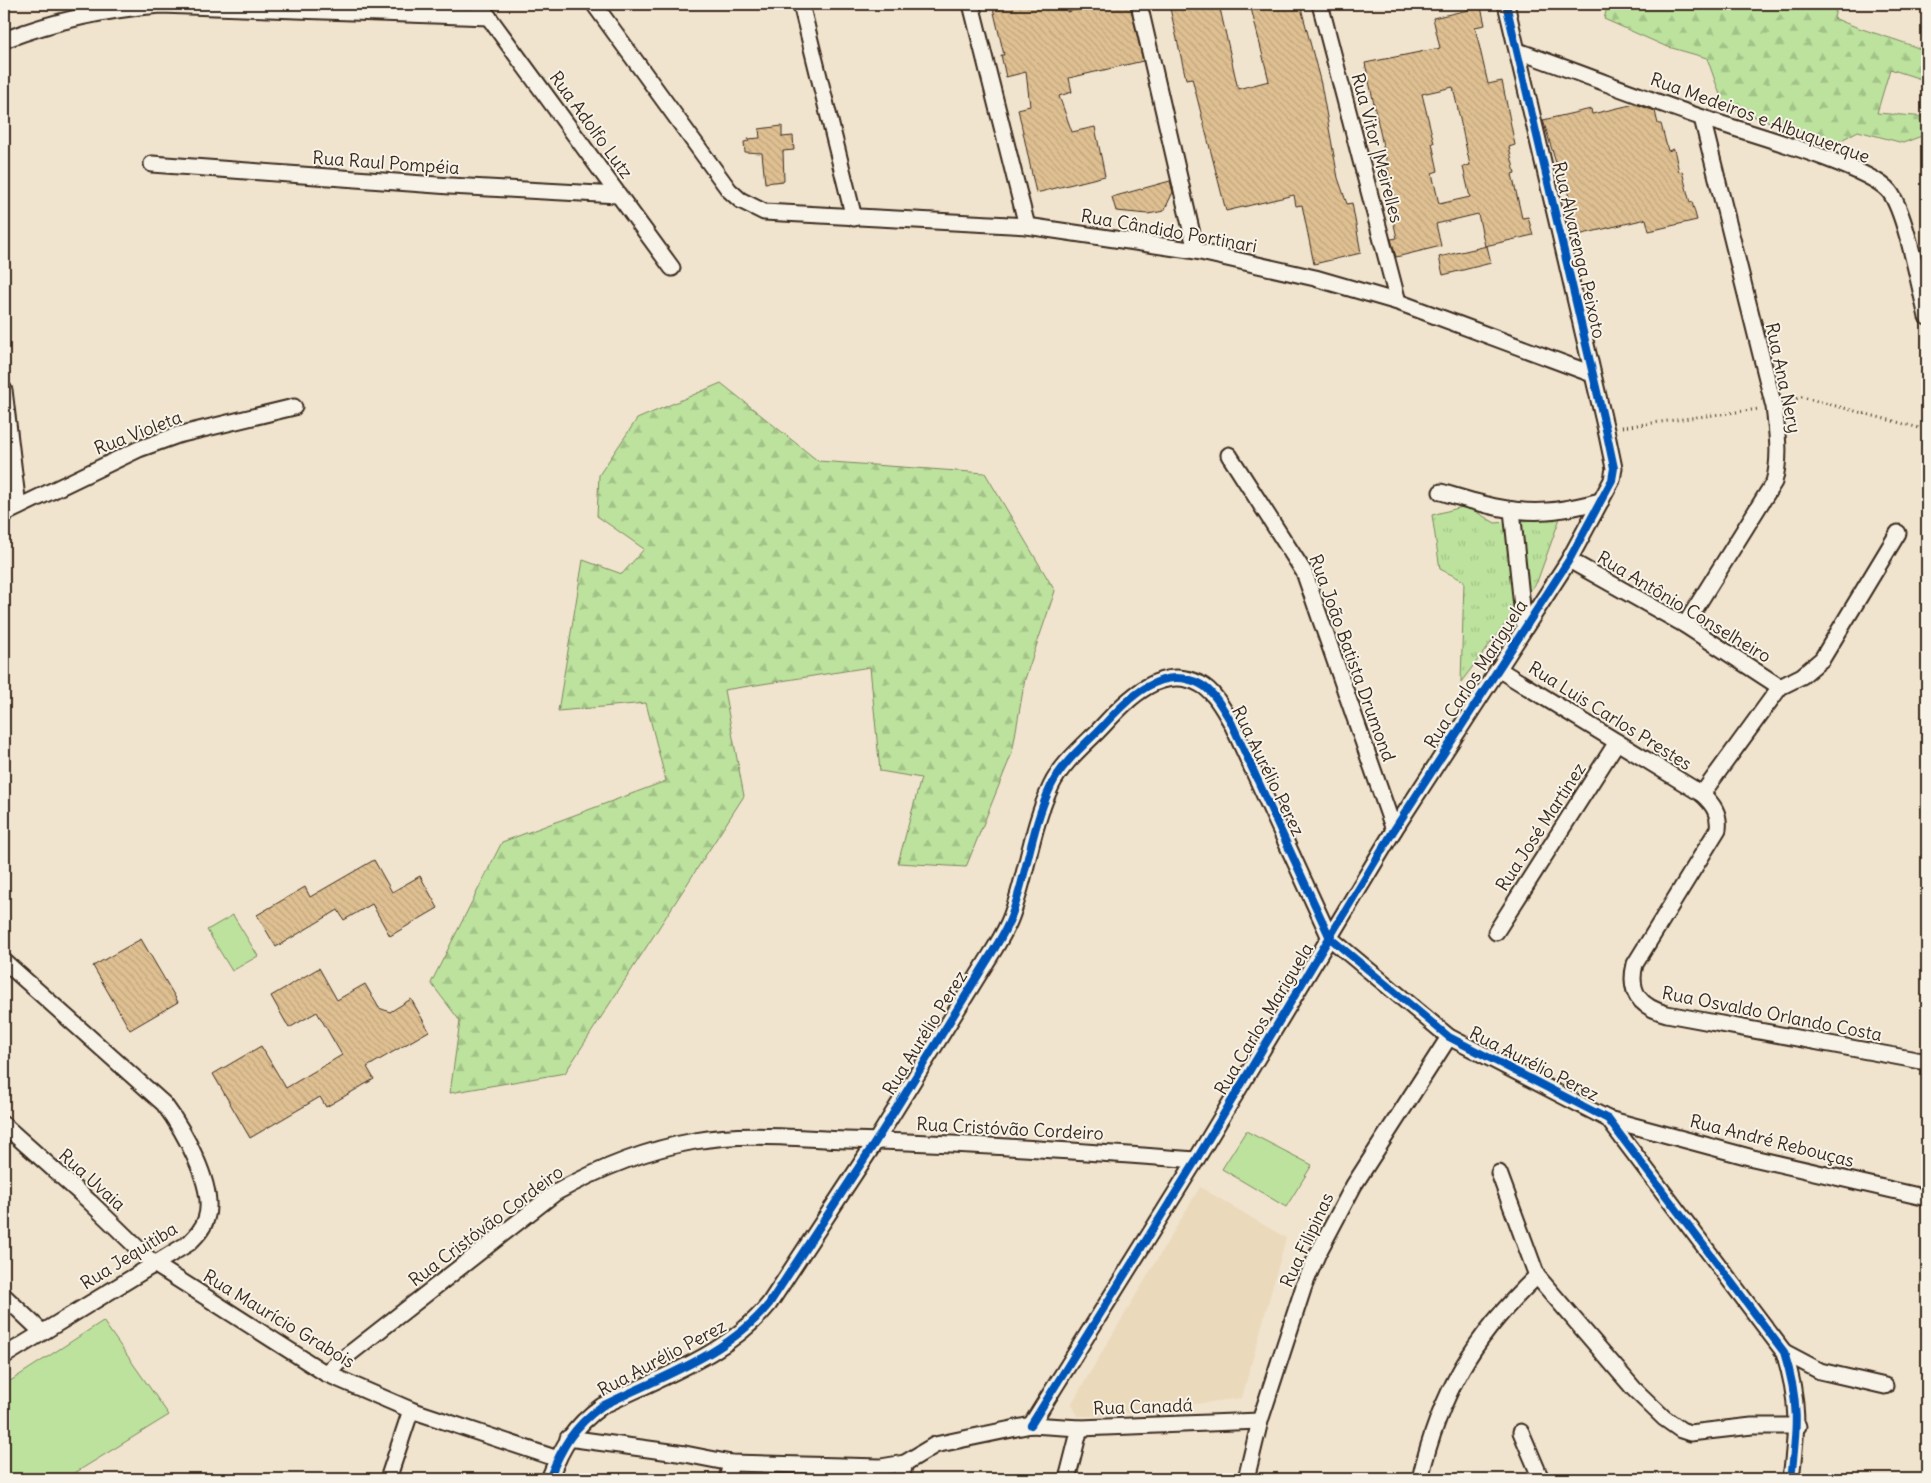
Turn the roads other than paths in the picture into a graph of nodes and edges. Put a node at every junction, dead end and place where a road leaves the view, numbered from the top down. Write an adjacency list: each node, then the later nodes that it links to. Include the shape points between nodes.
1 (479, 4): 9 (street, Rua Adolfo Lutz)
2 (594, 4): 15 (street, Rua Cândido Portinari, via 729,190 740,200 764,212)
3 (801, 4): 15 (street)
4 (971, 4): 16 (street)
5 (1140, 4): 17 (street)
6 (1320, 4): 19 (street, Rua Vitor |Meirelles)
7 (1506, 4): 11 (street, Rua Alvarenga Peixoto)
8 (125, 6): 9 (street, via 196,5); 10 (street, via 38,27)
9 (489, 17): 14 (street, Rua Adolfo Lutz)
10 (4, 40)
11 (1518, 51): 12 (street, Rua Medeiros e Albuquerque); 21 (street, Rua Alvarenga Peixoto)
12 (1702, 118): 20 (street, Rua Medeiros e Albuquerque, via 1842,165 1875,179 1887,188 1898,205); 32 (street, Rua Ana Nery, via 1774,407 1779,458 1774,482)
13 (152, 164): 14 (street, Rua Raul Pompéia)
14 (618, 195): 18 (street, Rua Adolfo Lutz)
15 (854, 218): 16 (street, Rua Cândido Portinari)
16 (1027, 226): 17 (street, Rua Cândido Portinari)
17 (1196, 251): 19 (street, Rua Cândido Portinari, via 1315,278)
18 (672, 268)
19 (1398, 302): 21 (street, Rua Cândido Portinari)
20 (1927, 316)
21 (1592, 374): 26 (street, Rua Alvarenga Peixoto, via 1614,468 1612,480)
22 (4, 390): 27 (street)
23 (294, 407): 27 (street, Rua Violeta, via 178,435 139,449)
24 (1229, 455): 38 (street, Rua João Batista Drumond, via 1304,572)
25 (1441, 492): 28 (street)
26 (1601, 501): 28 (street, via 1547,512); 31 (street, Rua Carlos Mariguela)
27 (18, 507): 29 (street, Rua Violeta)
28 (1512, 510): 33 (street)
29 (4, 514)
30 (1898, 533): 35 (street, via 1822,659 1802,676)
31 (1568, 560): 32 (street, Rua Antônio Conselheiro); 33 (street, Rua Carlos Mariguela)
32 (1685, 625): 35 (street, Rua Antônio Conselheiro)
33 (1524, 626): 34 (street, Rua Carlos Mariguela)
34 (1498, 669): 36 (street, Rua Luis Carlos Prestes); 38 (street, Rua Carlos Mariguela)
35 (1780, 687): 37 (street)
36 (1617, 742): 37 (street, Rua Luis Carlos Prestes); 39 (street, Rua José Martinez)
37 (1702, 794): 43 (street, Rua Osvaldo Orlando Costa, via 1712,803 1719,821 1718,829 1635,964 1634,988 1646,1006 1667,1014)
38 (1394, 830): 40 (street, Rua Carlos Mariguela)
39 (1496, 932)
40 (1330, 938): 42 (street, Rua Aurélio Perez); 46 (street, Rua Aurélio Perez, via 1231,722 1219,703 1200,684 1182,678 1157,682 1120,708 1061,770 1052,784 1042,806 1011,918 996,948); 47 (street, Rua Carlos Mariguela)
41 (4, 961): 50 (street, Rua Jequitiba, via 164,1104 186,1140 207,1190 207,1217 200,1233 188,1244)
42 (1449, 1037): 44 (street, Rua Aurélio Perez); 59 (street, Rua Filipinas, via 1354,1185 1317,1255)
43 (1927, 1062)
44 (1608, 1119): 49 (street, Rua André Rebouças, via 1753,1158); 54 (street, Rua Aurélio Perez)
45 (4, 1125): 50 (street, Rua Uvaia)
46 (876, 1141): 47 (street, Rua Cristóvão Cordeiro); 56 (street, Rua Cristóvão Cordeiro, via 738,1136 695,1140 596,1170 554,1193); 64 (street, Rua Aurélio Perez, via 755,1322 714,1350 602,1406)
47 (1196, 1160): 60 (street, Rua Carlos Mariguela)
48 (1499, 1173): 51 (street)
49 (1927, 1198)
50 (154, 1264): 53 (street, Rua Jequitiba); 56 (street, Rua Maurício Grabois)
51 (1538, 1276): 61 (street, via 1634,1389 1680,1430 1690,1433 1752,1426); 74 (street, via 1491,1326 1463,1366 1429,1440)
52 (4, 1296): 53 (street)
53 (42, 1332): 55 (street, Rua Jequitiba)
54 (1784, 1352): 57 (street, via 1820,1371); 61 (street, Rua Aurélio Perez, via 1792,1380)
55 (4, 1356)
56 (325, 1373): 58 (street, Rua Maurício Grabois)
57 (1885, 1386)
58 (411, 1410): 65 (street, Rua Maurício Grabois); 68 (street)
59 (1260, 1421): 62 (street, Rua Canadá); 73 (street, Rua Filipinas)
60 (1031, 1425): 62 (street); 67 (street, via 935,1445)
61 (1798, 1426): 76 (street, Rua Aurélio Perez)
62 (1080, 1428): 72 (street, Rua Canadá)
63 (1521, 1432): 75 (street)
64 (568, 1438): 65 (street, Rua Aurélio Perez); 66 (street)
65 (558, 1459): 69 (street, Rua Aurélio Perez)
66 (731, 1463): 67 (street, via 881,1467); 70 (street)
67 (905, 1463): 71 (street)
68 (388, 1479)
69 (549, 1479)
70 (727, 1479)
71 (901, 1479)
72 (1067, 1479)
73 (1246, 1479)
74 (1420, 1479)
75 (1541, 1479)
76 (1791, 1479)

